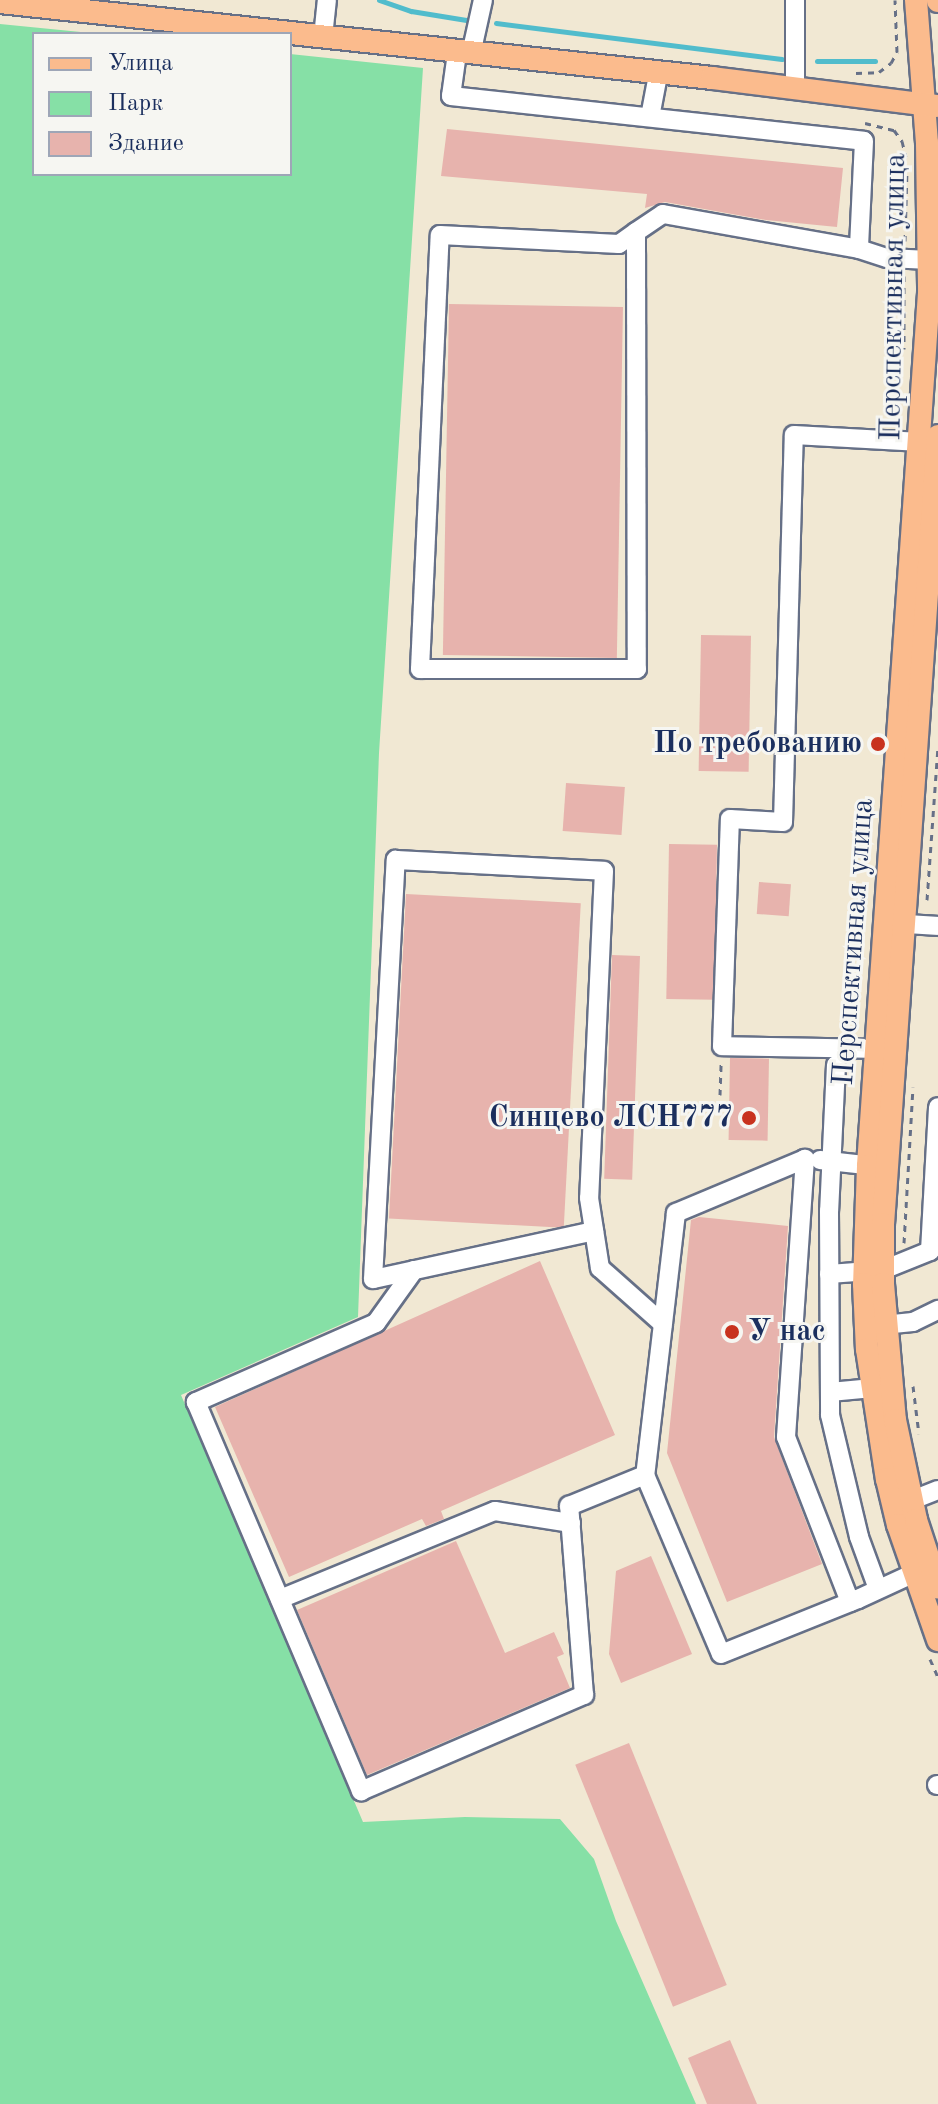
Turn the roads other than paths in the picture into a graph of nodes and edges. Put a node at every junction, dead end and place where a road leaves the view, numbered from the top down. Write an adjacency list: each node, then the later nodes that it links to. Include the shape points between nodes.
1 (327, 0): 8 (lane)
2 (483, 0): 9 (lane)
3 (795, 0): 11 (lane)
4 (916, 0): 12 (main road, Перспективная улица)
5 (0, 2): 6 (main road)
6 (277, 32)
7 (292, 34): 8 (main road)
8 (323, 37): 9 (main road)
9 (464, 54): 10 (main road); 13 (lane, via 451,96)
10 (658, 75): 11 (main road); 13 (lane)
11 (795, 89): 12 (main road)
12 (931, 105): 16 (main road, Перспективная улица)
13 (650, 117): 15 (lane, via 864,141)
14 (636, 232): 14 (lane, via 619,244 440,235 420,669 637,669); 15 (lane, via 663,214)
15 (859, 249): 16 (lane, via 887,258)
16 (930, 260): 17 (main road, Перспективная улица)
17 (930, 439): 18 (main road, Перспективная улица); 19 (main road, Перспективная улица); 21 (lane, via 794,435 783,822 730,819 722,1046)
18 (932, 628): 19 (main road, Перспективная улица)
19 (894, 923): 20 (lane); 21 (main road, Перспективная улица)
20 (938, 926)
21 (885, 1049): 26 (main road, Перспективная улица)
22 (836, 1065): 25 (lane)
23 (938, 1107): 28 (lane)
24 (805, 1159): 25 (lane); 33 (lane, via 676,1213); 44 (lane, via 786,1437)
25 (831, 1161): 26 (lane); 31 (lane)
26 (877, 1166): 30 (main road, Перспективная улица)
27 (594, 1231): 29 (lane); 29 (lane, via 589,1198 604,871 396,860 373,1279); 33 (lane, via 600,1268)
28 (934, 1249): 30 (lane)
29 (414, 1270): 43 (lane, via 376,1323 196,1402)
30 (874, 1271): 31 (lane); 34 (main road, Перспективная улица)
31 (829, 1274): 36 (lane)
32 (938, 1310): 34 (lane, via 913,1322)
33 (663, 1324): 37 (lane)
34 (876, 1326): 35 (main road, Перспективная улица); 39 (main road, Перспективная улица, via 895,1420)
35 (873, 1388): 36 (lane); 39 (main road, Перспективная улица)
36 (830, 1392): 42 (lane, via 830,1415 859,1537)
37 (645, 1475): 40 (lane, via 569,1506); 44 (lane, via 721,1654)
38 (938, 1490): 39 (lane)
39 (903, 1504): 41 (main road, Перспективная улица)
40 (571, 1523): 43 (lane, via 495,1511); 43 (lane, via 584,1695 361,1791)
41 (930, 1572): 42 (lane); 45 (main road, Перспективная улица)
42 (878, 1589): 44 (lane)
43 (280, 1599)
44 (850, 1602)
45 (938, 1640)

